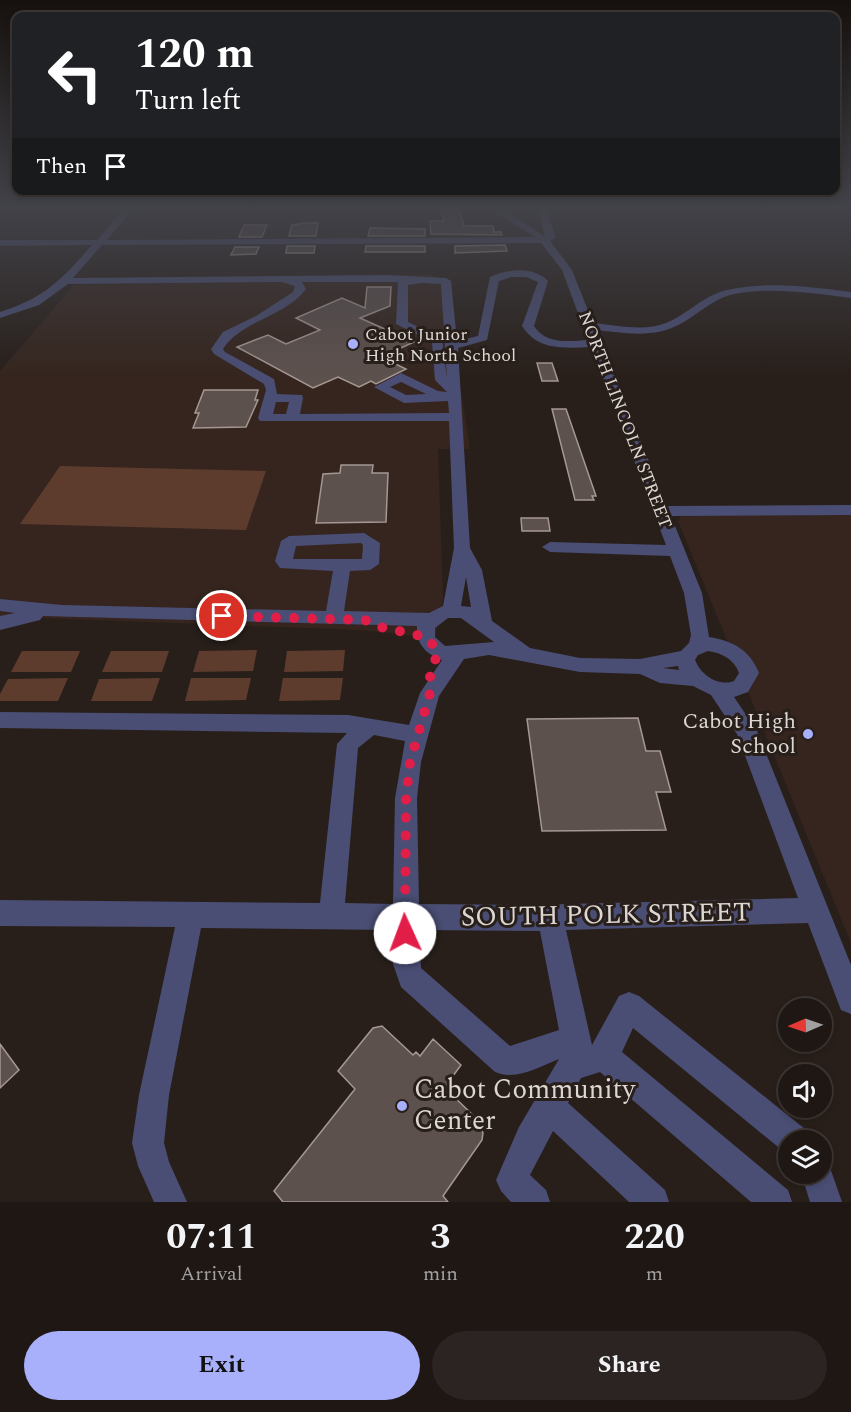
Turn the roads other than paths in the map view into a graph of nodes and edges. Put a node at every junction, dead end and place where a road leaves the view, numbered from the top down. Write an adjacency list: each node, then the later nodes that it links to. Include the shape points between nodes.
1 (79, 265): 5 (street)
2 (564, 265): 8 (street, NORTH LINCOLN STREET)
3 (398, 279): 4 (street, via 322,285); 9 (street, via 397,325); 11 (street, via 446,281)
4 (284, 280): 5 (street); 13 (street, via 298,284 297,294 226,334 217,349 219,354 270,382)
5 (65, 281): 7 (street, via 34,304)
6 (851, 295): 8 (street, via 735,291 718,296 669,326)
7 (0, 315)
8 (589, 326): 10 (street, NORTH LINCOLN STREET)
9 (440, 343): 12 (street, via 441,380); 12 (street, via 433,336 402,324 403,282 443,284 448,378)
10 (596, 343): 11 (street, via 546,343 536,339 528,326 543,281 532,275 508,274 494,279 483,338); 17 (street, NORTH LINCOLN STREET)
11 (452, 345): 12 (street)
12 (455, 390): 14 (street)
13 (270, 398): 15 (street, via 297,398); 15 (street, via 265,418)
14 (457, 417): 15 (street); 19 (street)
15 (292, 418)
16 (851, 510): 17 (street)
17 (662, 511): 20 (street, NORTH LINCOLN STREET)
18 (550, 547): 20 (street)
19 (462, 548): 23 (street); 27 (street, via 473,570)
20 (676, 551): 30 (street, NORTH LINCOLN STREET, via 693,593)
21 (342, 566): 21 (street, via 370,564 372,543 364,538 289,541 286,564); 25 (street)
22 (0, 605): 24 (street)
23 (451, 610): 27 (street, via 474,616); 28 (street)
24 (62, 611): 25 (street); 26 (street)
25 (334, 619): 28 (street, via 365,620)
26 (0, 623)
27 (483, 626): 29 (street, via 486,636); 31 (street)
28 (438, 641): 29 (street); 37 (street, via 430,693)
29 (480, 648): 31 (street)
30 (700, 649): 32 (street, via 679,659 652,660); 33 (street, NORTH LINCOLN STREET, via 686,667); 34 (street, via 737,654 747,667 747,681)
31 (522, 652): 32 (street, via 580,665)
32 (643, 667): 33 (street, via 660,675)
33 (695, 679): 34 (street)
34 (725, 690): 38 (street, via 747,731)
35 (0, 720): 36 (street)
36 (371, 726): 37 (street); 41 (street, via 348,744)
37 (416, 735): 42 (street, via 406,798)
38 (817, 910): 43 (street, SOUTH POLK STREET); 44 (street)
39 (0, 913): 40 (street, SOUTH POLK STREET)
40 (191, 914): 41 (street, SOUTH POLK STREET); 49 (street, via 148,1143)
41 (331, 916): 42 (street, SOUTH POLK STREET)
42 (404, 917): 43 (street, SOUTH POLK STREET); 45 (street, via 405,964 411,977 505,1062)
43 (550, 917): 45 (street)
44 (851, 1000)
45 (587, 1053): 46 (street, via 571,1067); 47 (street, via 629,1006); 52 (street)
46 (550, 1107): 50 (street, via 530,1138 512,1180); 51 (street)
47 (782, 1130)
48 (820, 1184): 53 (street)
49 (171, 1202)
50 (534, 1202)
51 (653, 1202)
52 (776, 1202)
53 (826, 1202)

